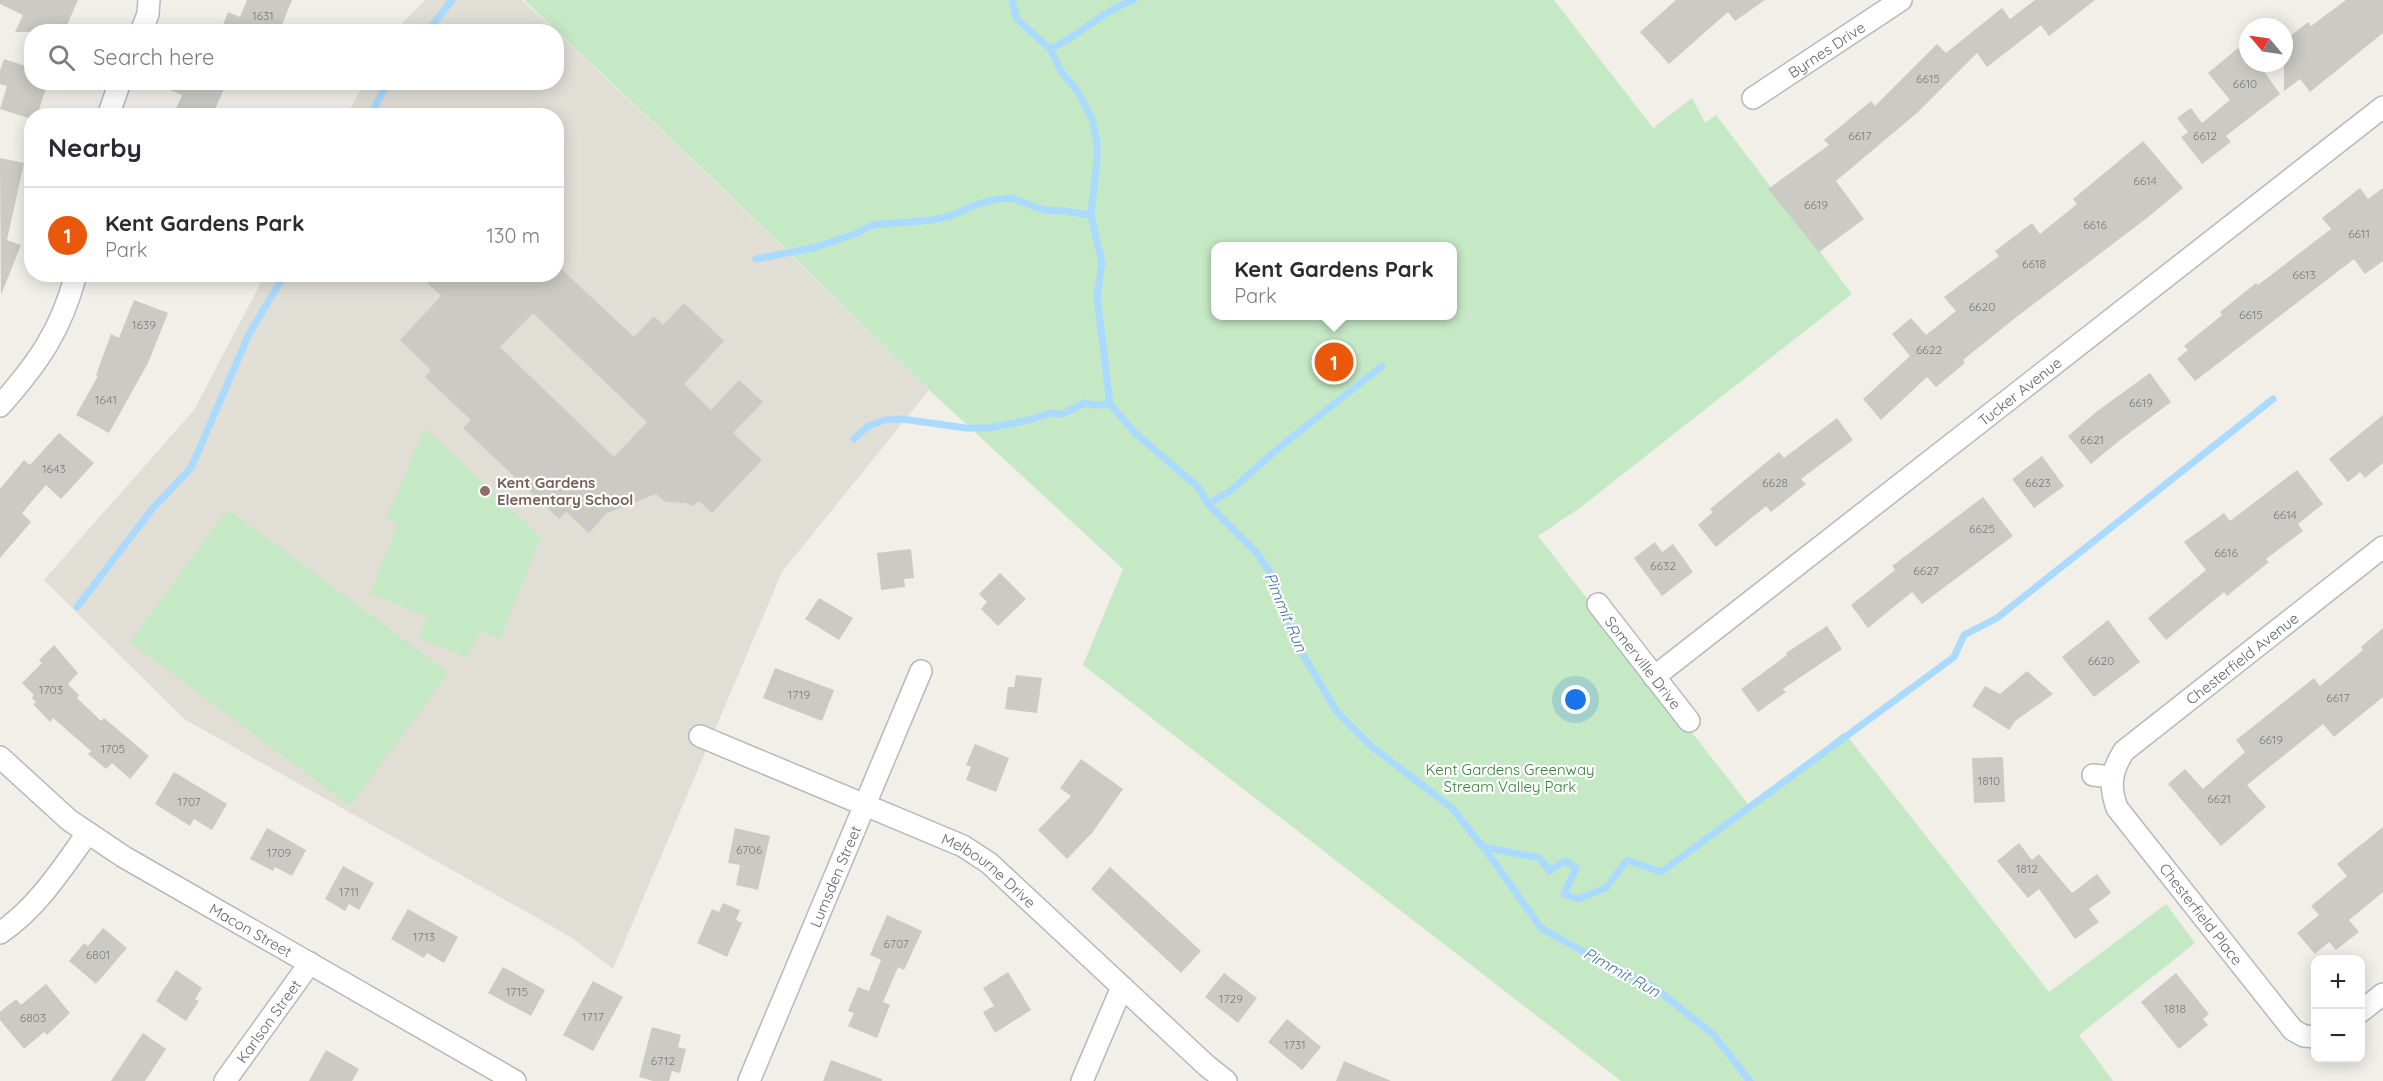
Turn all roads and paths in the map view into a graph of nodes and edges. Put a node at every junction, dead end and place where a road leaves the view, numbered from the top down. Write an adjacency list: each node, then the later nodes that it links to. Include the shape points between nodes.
1 (149, 0): 3 (street)
2 (1901, 0): 5 (street, Byrnes Drive)
3 (144, 24)
4 (117, 90): 7 (street)
5 (1753, 98)
6 (2383, 107): 13 (street, Tucker Avenue)
7 (111, 108)
8 (74, 282): 9 (street, via 55,333 34,366)
9 (0, 406)
10 (2383, 548): 17 (street, Chesterfield Avenue, via 2124,751)
11 (1598, 604): 13 (street, Somerville Drive)
12 (921, 671): 18 (street, Lumsden Street)
13 (1654, 677): 14 (street, Somerville Drive)
14 (1689, 721)
15 (700, 736): 18 (street, Melbourne Drive)
16 (0, 757): 19 (street, Macon Street)
17 (2102, 776): 25 (street, Chesterfield Place, via 2117,808 2293,1030)
18 (866, 805): 22 (street, Melbourne Drive, via 963,846 989,863); 28 (street, Lumsden Street)
19 (87, 834): 20 (street, via 52,883); 21 (street, Macon Street)
20 (0, 933)
21 (310, 963): 26 (street, Karlson Street); 27 (street, Macon Street)
22 (1122, 987): 29 (street); 30 (street, Melbourne Drive)
23 (2383, 994): 24 (street)
24 (2365, 1009)
25 (2311, 1043)
26 (225, 1081)
27 (515, 1081)
28 (749, 1081)
29 (1082, 1081)
30 (1226, 1081)

